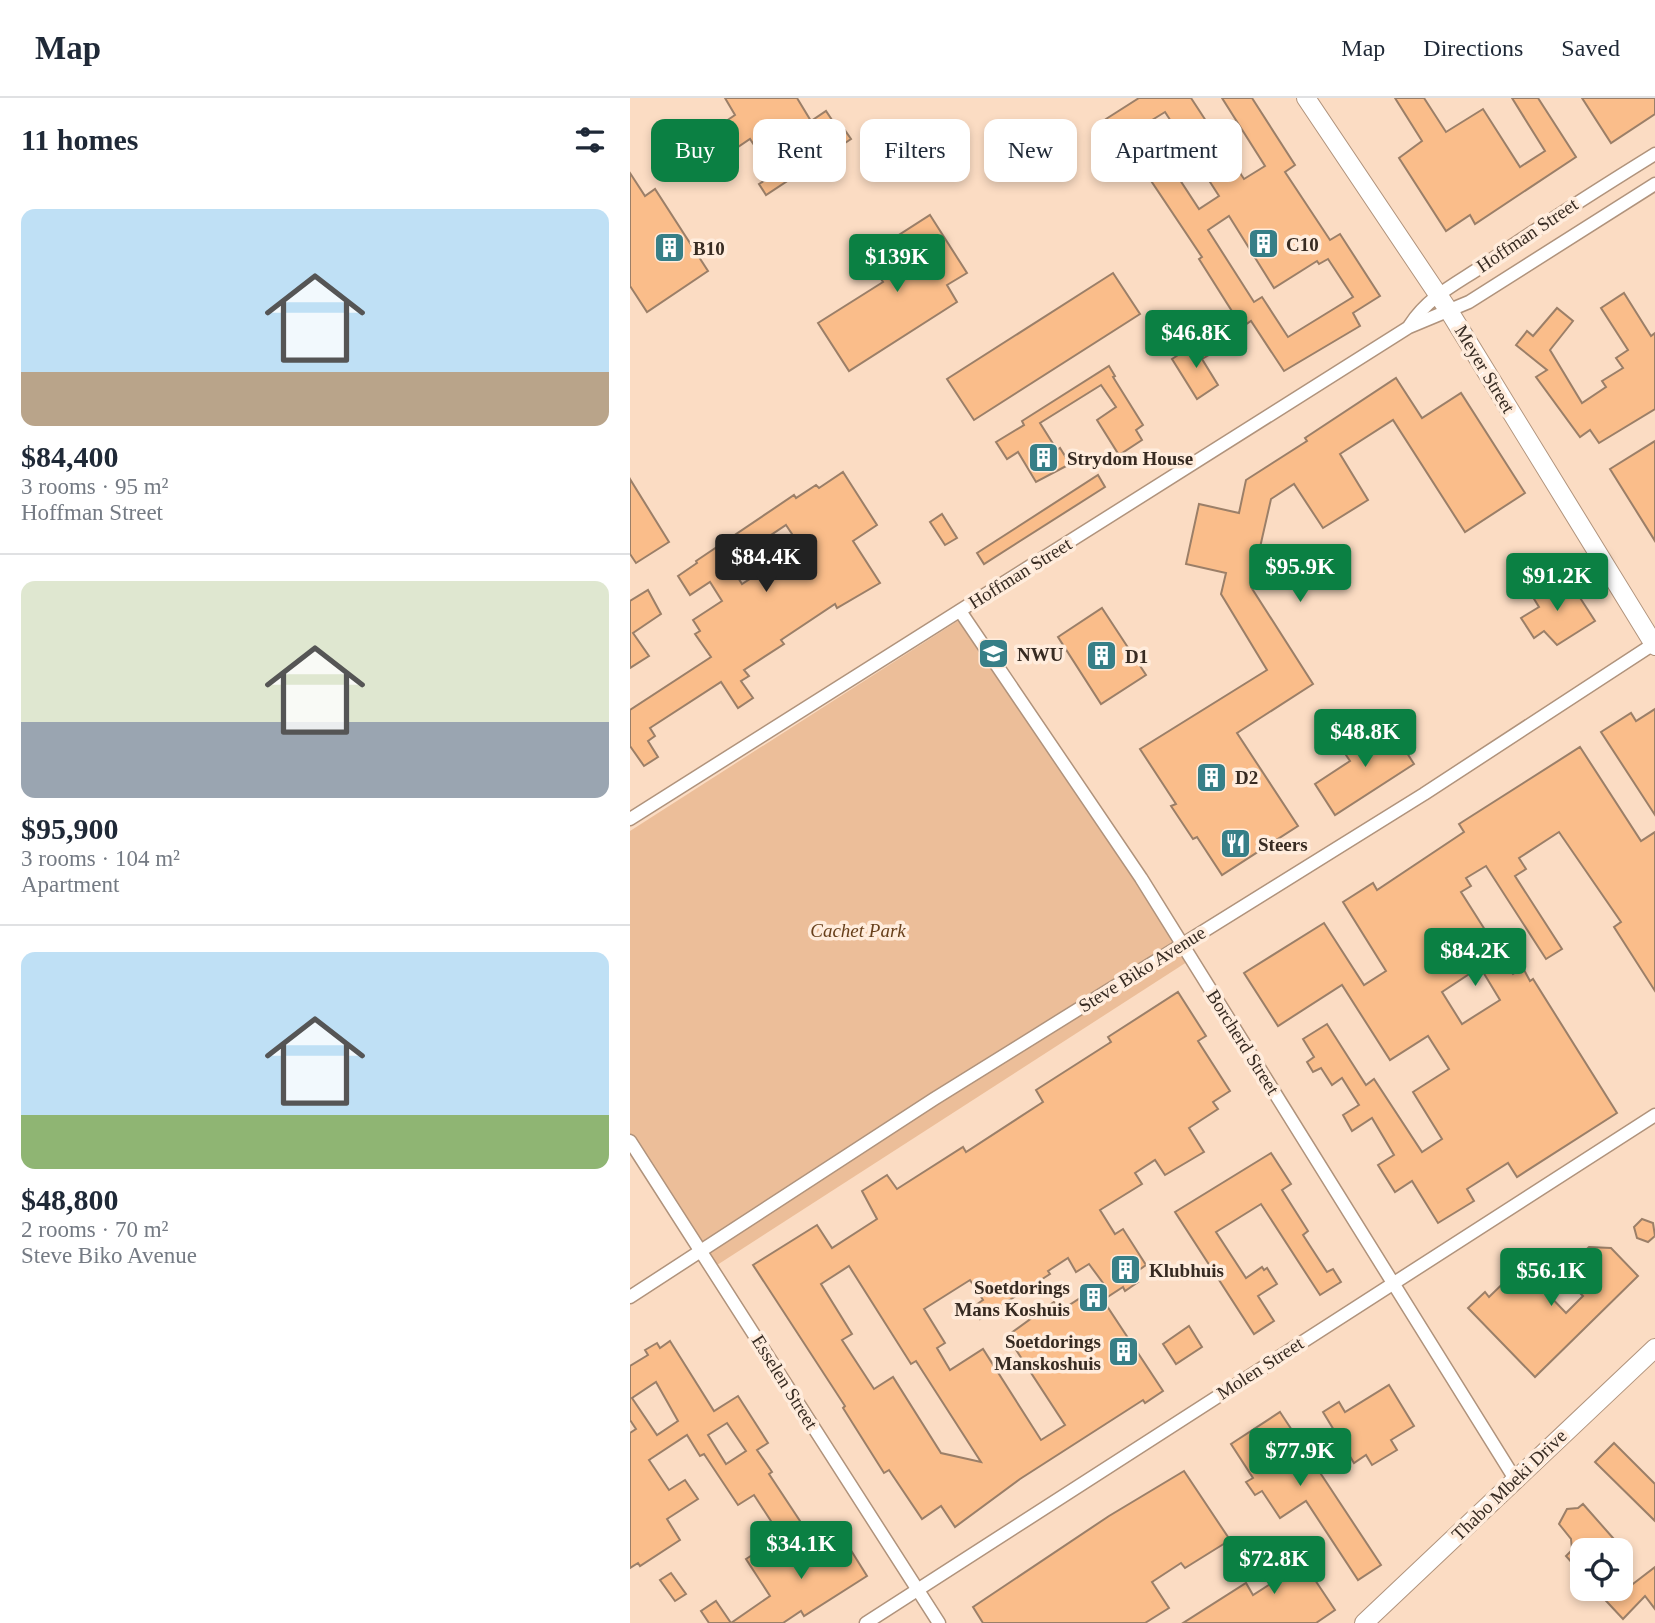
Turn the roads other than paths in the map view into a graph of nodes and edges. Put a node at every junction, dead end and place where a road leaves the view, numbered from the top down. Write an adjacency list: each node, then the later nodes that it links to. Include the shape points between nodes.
1 (1306, 98): 4 (street, Meyer Street)
2 (1655, 154): 4 (street, Hoffman Street)
3 (1655, 184): 5 (street, Hoffman Street)
4 (1437, 294): 5 (street, Meyer Street); 6 (street, Hoffman Street, via 1423,304)
5 (1449, 311): 6 (street, Hoffman Street); 8 (street, Meyer Street)
6 (1409, 327): 7 (street, Hoffman Street)
7 (960, 611): 9 (street, Hoffman Street); 10 (street, Borcherd Street, via 1141,878)
8 (1655, 644): 10 (street, Steve Biko Avenue)
9 (630, 819)
10 (1180, 945): 13 (street, Steve Biko Avenue); 14 (street, Borcherd Street)
11 (1655, 1115): 14 (street, Molen Street)
12 (630, 1141): 13 (street, Esselen Street)
13 (701, 1251): 15 (street, Steve Biko Avenue); 18 (street, Esselen Street)
14 (1395, 1282): 17 (street, Borcherd Street); 18 (street, Molen Street)
15 (630, 1297)
16 (1655, 1348): 17 (street, Thabo Mbeki Drive)
17 (1515, 1479): 21 (street, Thabo Mbeki Drive)
18 (917, 1590): 19 (street, Molen Street); 20 (street, Esselen Street)
19 (866, 1623)
20 (939, 1623)
21 (1364, 1623)

